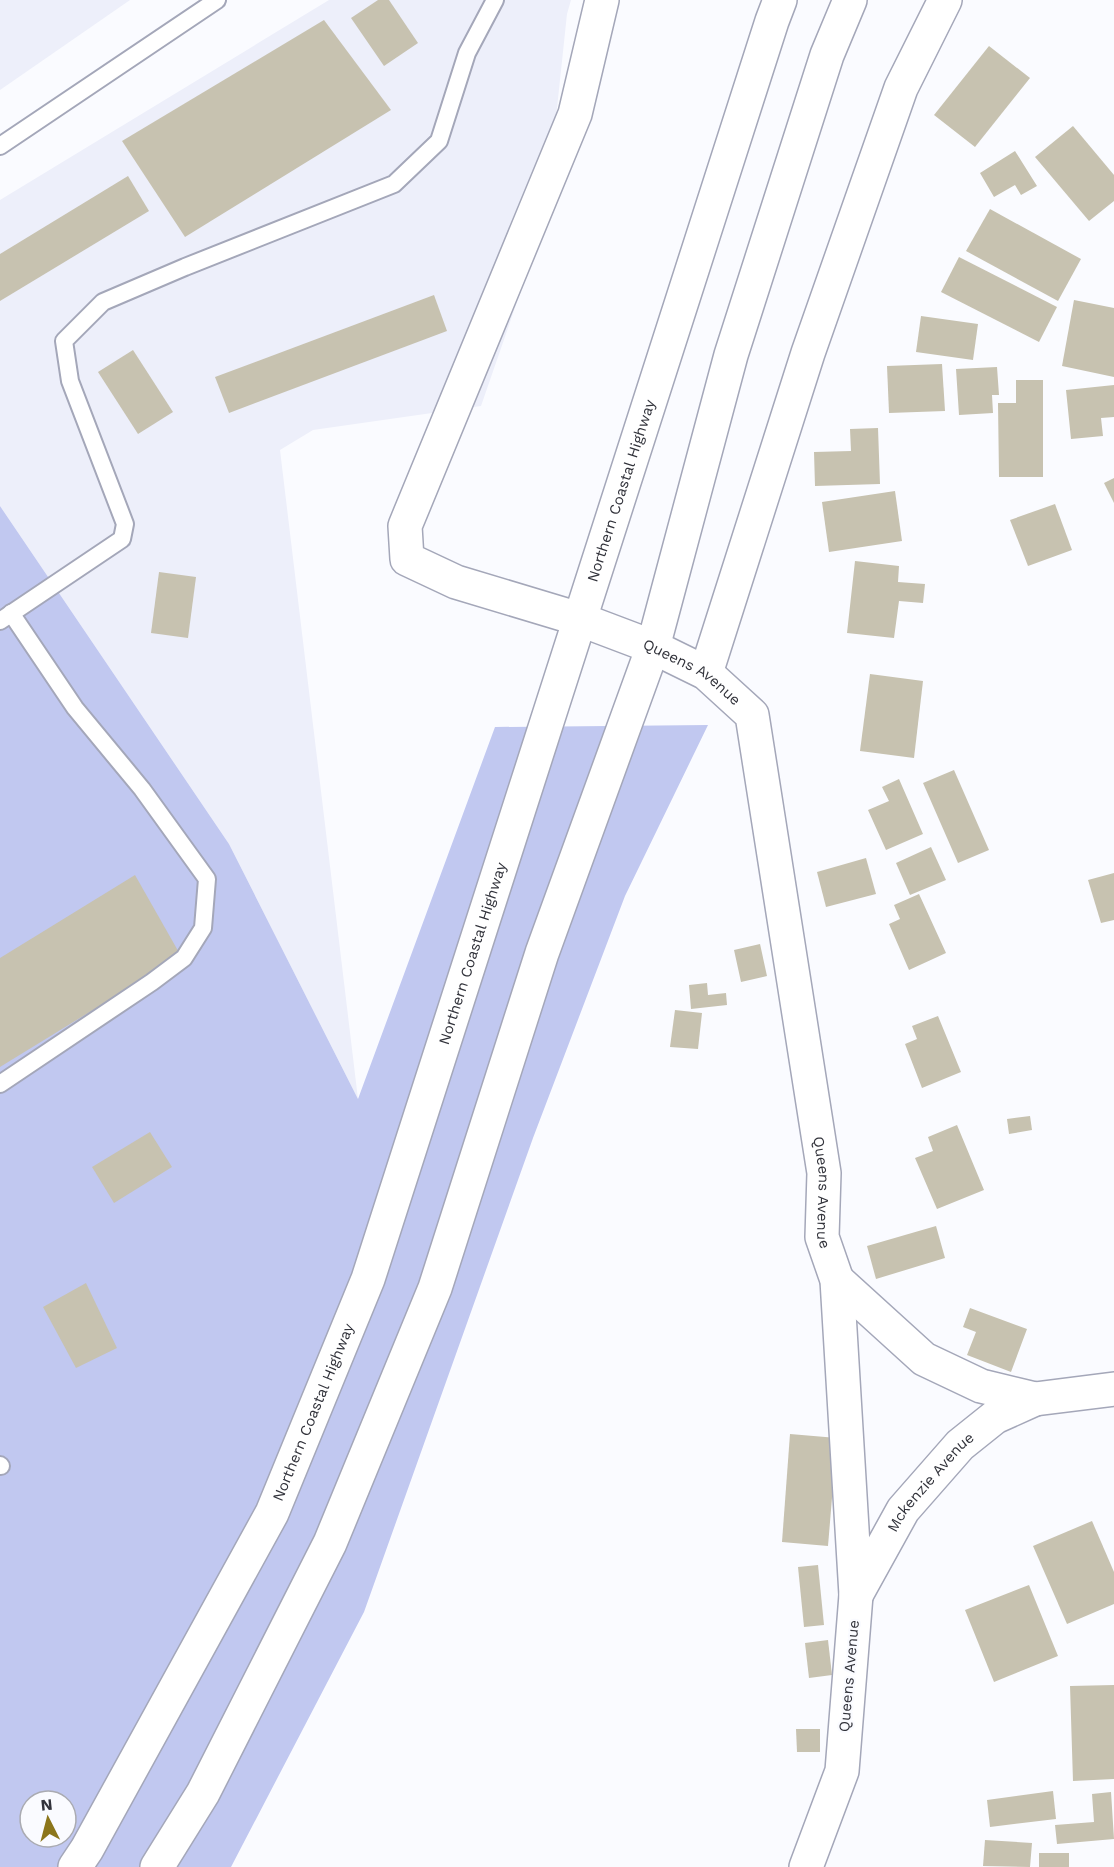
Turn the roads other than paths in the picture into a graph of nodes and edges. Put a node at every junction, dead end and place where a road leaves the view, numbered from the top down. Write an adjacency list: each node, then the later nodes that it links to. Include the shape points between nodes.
1 (217, 0): 7 (lane)
2 (495, 0): 8 (lane, via 466,52 439,141 394,184 104,302 64,341 69,381 125,524 122,539)
3 (602, 0): 9 (main road, Queens Avenue, via 575,114 405,526 406,559 456,582)
4 (780, 0): 9 (main road, Northern Coastal Highway)
5 (850, 0): 10 (main road, via 827,55 731,355)
6 (945, 0): 11 (main road, via 901,88 808,353)
7 (0, 146)
8 (6, 617): 12 (lane, via 142,789 207,879 203,927 184,958)
9 (579, 620): 10 (main road, Queens Avenue); 17 (main road, Northern Coastal Highway, via 368,1279 272,1513)
10 (653, 647): 11 (main road, Queens Avenue); 18 (main road, via 542,953 435,1288 330,1543 203,1793)
11 (705, 673): 13 (main road, Queens Avenue, via 752,715 824,1173 822,1237)
12 (0, 1084)
13 (837, 1280): 15 (main road, Mckenzie Avenue, via 924,1359 981,1386); 16 (main road, Queens Avenue)
14 (1114, 1389): 15 (main road, Mckenzie Avenue)
15 (1035, 1399): 16 (main road, Mckenzie Avenue, via 994,1417 960,1445 903,1510)
16 (856, 1595): 19 (main road, Queens Avenue, via 842,1771)
17 (75, 1867)
18 (157, 1867)
19 (806, 1867)

